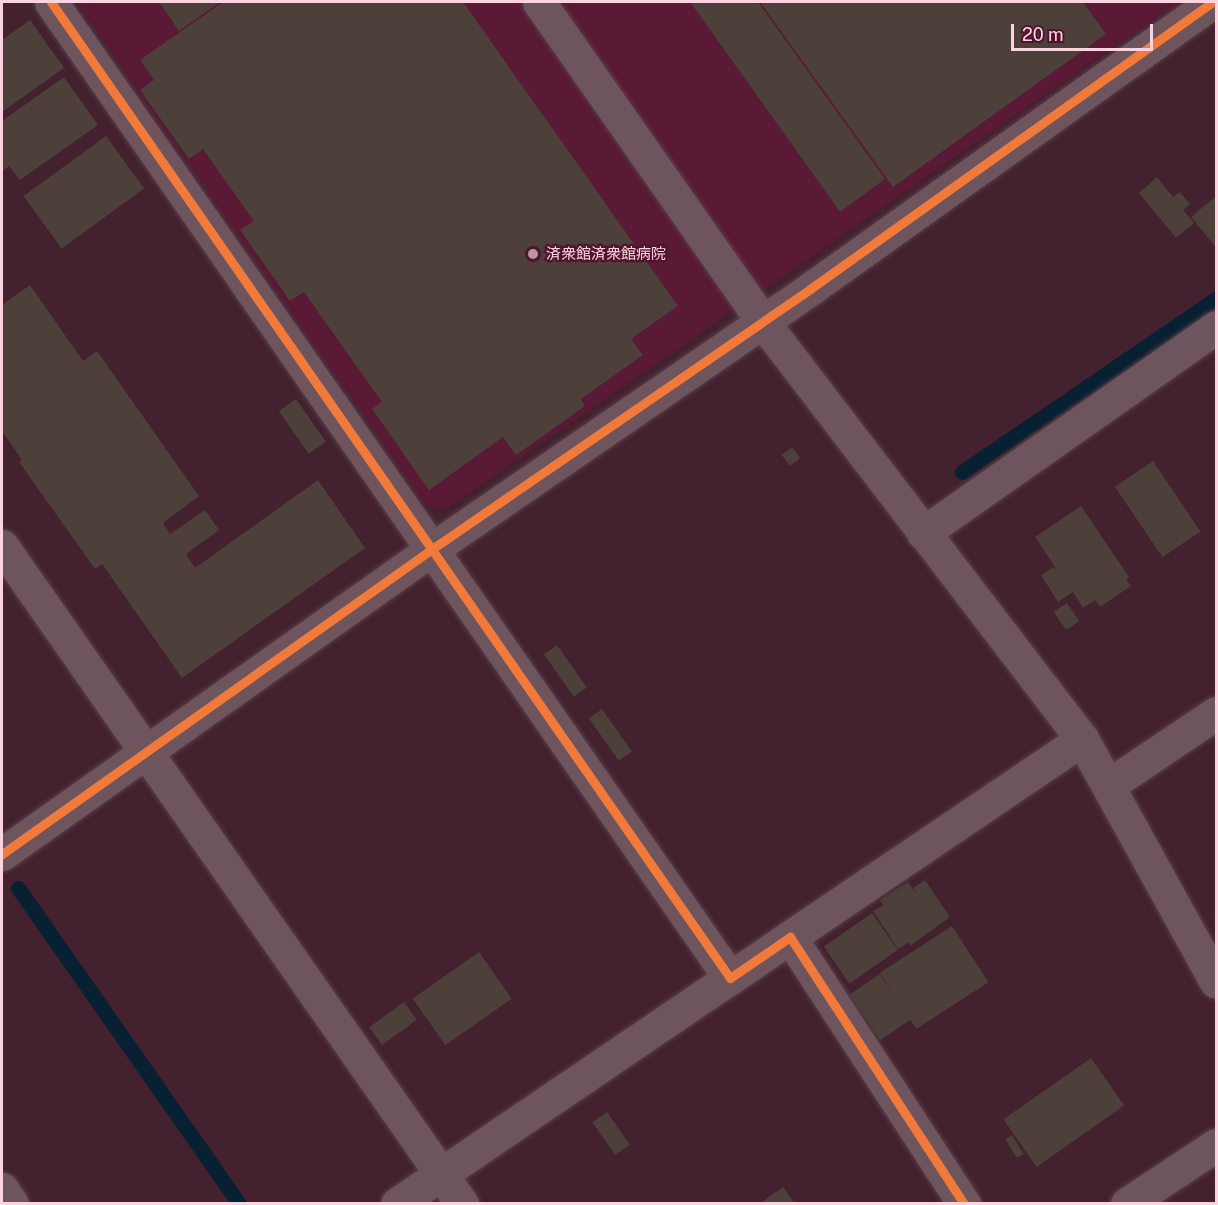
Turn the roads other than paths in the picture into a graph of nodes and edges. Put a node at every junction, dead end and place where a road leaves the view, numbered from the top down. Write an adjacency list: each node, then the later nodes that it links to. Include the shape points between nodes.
1 (51, 2): 8 (street)
2 (539, 2): 4 (street)
3 (1213, 2): 4 (street)
4 (763, 322): 6 (street); 8 (street)
5 (1216, 327): 6 (street)
6 (923, 533): 10 (street)
7 (2, 546): 11 (street)
8 (432, 549): 11 (street); 15 (street)
9 (1216, 713): 12 (street)
10 (1082, 739): 12 (street); 14 (street)
11 (146, 752): 13 (street); 18 (street)
12 (1109, 785): 16 (street)
13 (2, 854)
14 (790, 937): 15 (street); 23 (street)
15 (730, 978): 18 (street)
16 (1216, 982)
17 (1216, 1145): 24 (street)
18 (442, 1175): 21 (street); 22 (street)
19 (2, 1189): 20 (street)
20 (12, 1203)
21 (396, 1203)
22 (462, 1203)
23 (964, 1203)
24 (1127, 1203)

